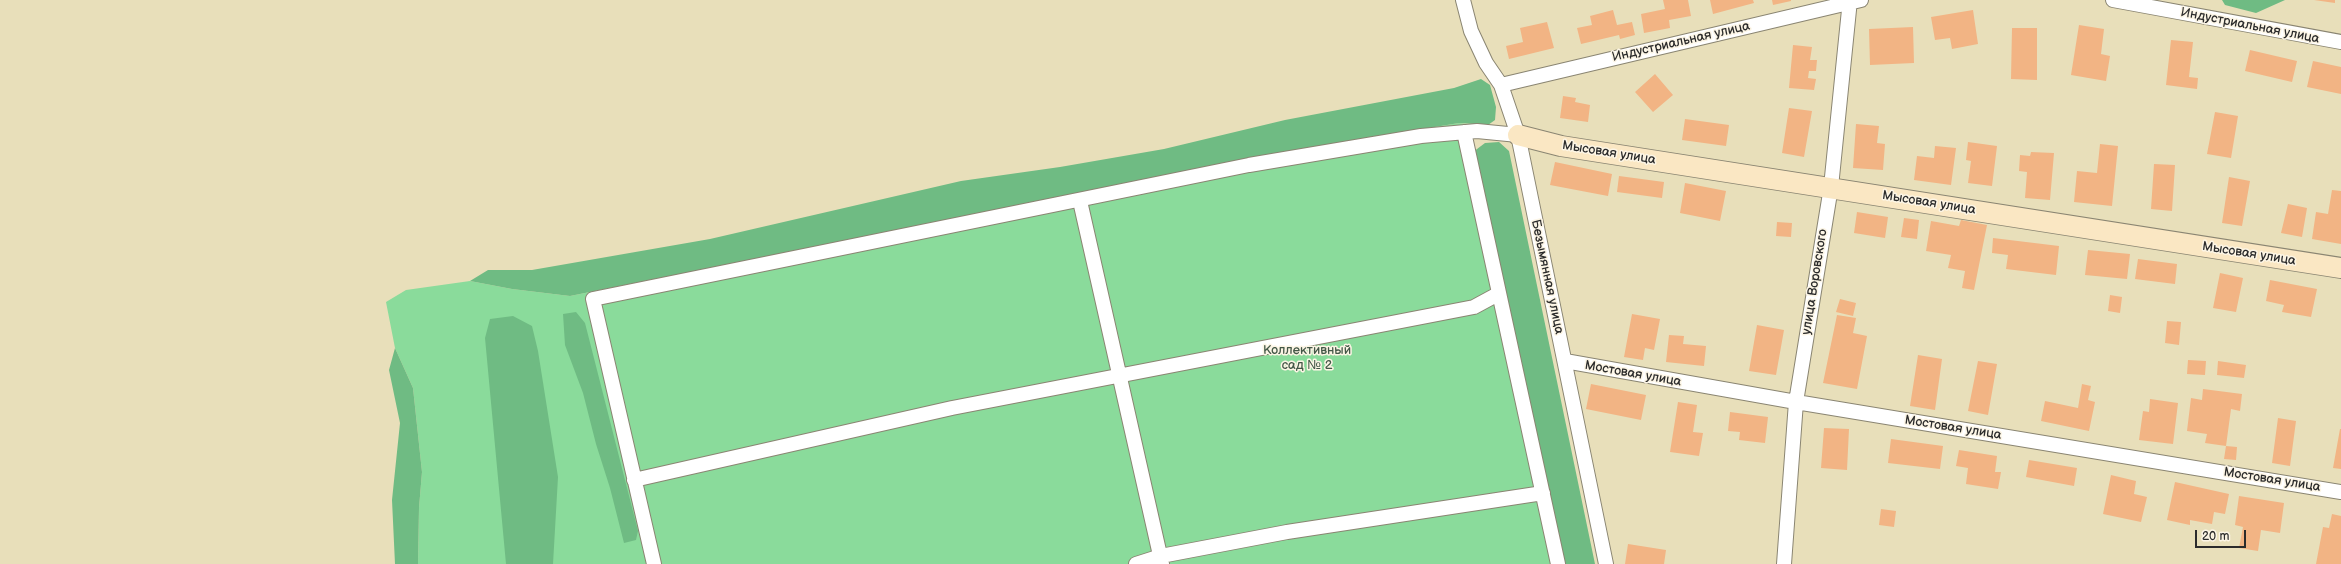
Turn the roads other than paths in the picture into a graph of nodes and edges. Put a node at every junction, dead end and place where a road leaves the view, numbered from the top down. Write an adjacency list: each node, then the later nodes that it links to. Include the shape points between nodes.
1 (1463, 0): 5 (street, Безымянная улица, via 1471,31 1486,63)
2 (2113, 0): 4 (street, Индустриальная улица)
3 (1854, 1): 5 (street, Индустриальная улица); 8 (street, улица Воровского)
4 (2341, 42)
5 (1501, 85): 7 (street, Безымянная улица)
6 (1464, 132): 7 (street, via 1477,130); 9 (street, via 1421,136 1257,164); 11 (street)
7 (1518, 135): 8 (street, Мысовая улица, via 1561,146); 12 (street, Безымянная улица)
8 (1830, 187): 10 (street, Мысовая улица); 14 (street, улица Воровского)
9 (1080, 201): 13 (street); 15 (street, via 593,299)
10 (2341, 268)
11 (1498, 294): 13 (street, via 1474,307); 17 (street)
12 (1565, 362): 14 (street, Мостовая улица); 22 (street, Безымянная улица)
13 (1119, 376): 15 (street, via 952,408); 18 (street)
14 (1796, 402): 16 (street, Мостовая улица); 23 (street, улица Воровского)
15 (634, 480): 19 (street)
16 (2341, 492)
17 (1543, 493): 18 (street, via 1287,532); 21 (street)
18 (1162, 560): 20 (street)
19 (654, 564)
20 (1136, 564)
21 (1558, 564)
22 (1606, 564)
23 (1784, 564)

